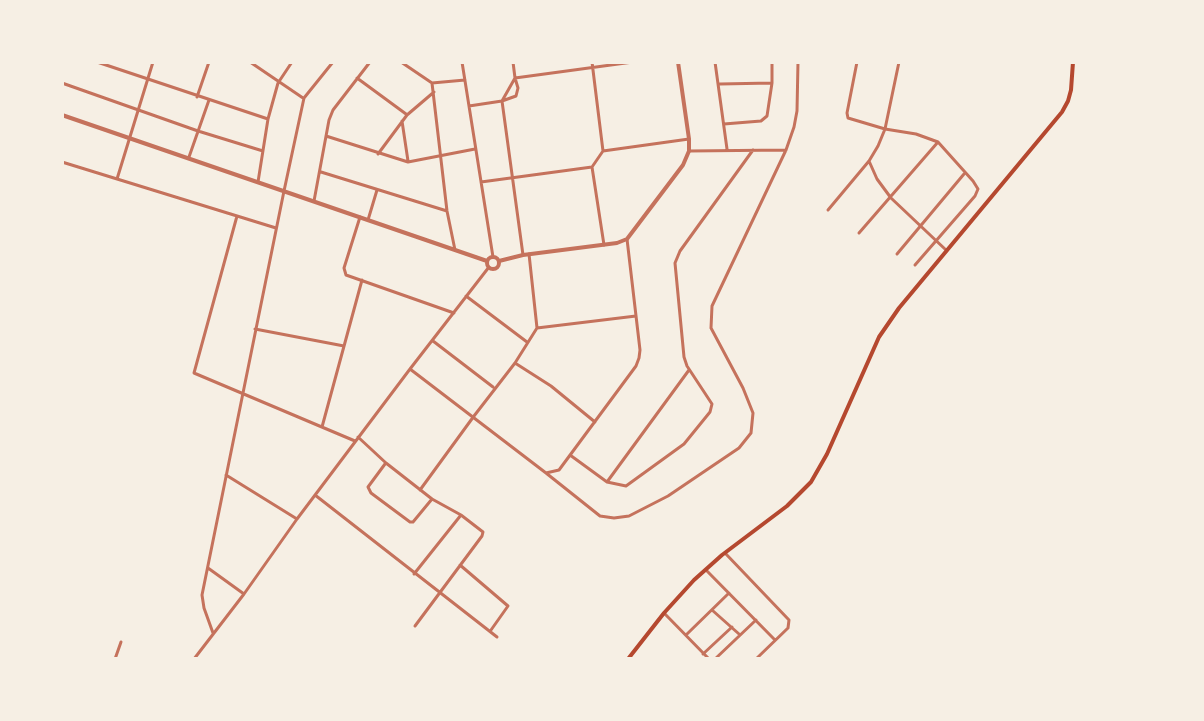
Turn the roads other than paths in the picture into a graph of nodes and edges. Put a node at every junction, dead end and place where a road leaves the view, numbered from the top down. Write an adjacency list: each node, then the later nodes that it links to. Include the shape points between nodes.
1 (97, 62): 22 (street)
2 (153, 62): 22 (street)
3 (209, 62): 30 (street)
4 (250, 62): 25 (street)
5 (292, 62): 25 (street)
6 (333, 62): 31 (street)
7 (370, 62): 20 (street)
8 (401, 62): 26 (street)
9 (462, 62): 23 (street)
10 (513, 62): 21 (street)
11 (633, 62): 19 (street)
12 (678, 62): 45 (street)
13 (715, 62): 28 (street)
14 (772, 62): 27 (street)
15 (798, 62): 50 (street, via 797,111)
16 (857, 62): 41 (street, via 847,116)
17 (899, 62): 41 (street)
18 (1073, 62): 83 (main road, via 1071,90 1062,112)
19 (592, 64): 21 (street); 52 (street)
20 (357, 78): 37 (street); 43 (street, via 333,110)
21 (515, 78): 33 (street); 33 (street, via 516,96)
22 (147, 80): 30 (street); 35 (street)
23 (465, 80): 26 (street); 34 (street)
24 (62, 83): 35 (street)
25 (278, 83): 31 (street); 38 (street)
26 (432, 83): 29 (street)
27 (772, 83): 28 (street); 40 (street, via 763,120)
28 (719, 84): 40 (street)
29 (434, 92): 37 (street); 55 (street)
30 (197, 97): 32 (street)
31 (304, 98): 68 (street)
32 (209, 100): 38 (street); 42 (street)
33 (502, 101): 34 (street); 63 (street)
34 (469, 106): 47 (street)
35 (138, 110): 42 (street); 44 (street)
36 (62, 115): 44 (street)
37 (407, 115): 39 (street)
38 (268, 119): 51 (street)
39 (402, 121): 54 (street); 59 (street)
40 (724, 124): 48 (street)
41 (885, 129): 46 (street); 57 (street)
42 (198, 131): 51 (street); 56 (street)
43 (326, 136): 54 (street); 61 (street)
44 (129, 138): 56 (street); 64 (street)
45 (689, 139): 52 (street); 53 (street)
46 (938, 142): 62 (street); 69 (street)
47 (475, 149): 55 (street); 66 (street)
48 (728, 150): 49 (street); 53 (street)
49 (753, 150): 50 (street); 101 (street, via 676,258)
50 (786, 150): 110 (street, via 712,306 711,328 753,413 751,433 739,448 629,516 600,516)
51 (263, 151): 65 (street)
52 (603, 151): 60 (street)
53 (689, 151): 79 (street)
54 (378, 154): 59 (street)
55 (442, 155): 59 (street); 72 (street)
56 (189, 158): 65 (street)
57 (869, 161): 69 (street); 71 (street)
58 (62, 162): 64 (street)
59 (408, 162)
60 (592, 167): 63 (street); 81 (street)
61 (321, 172): 67 (street); 70 (street)
62 (965, 172): 76 (street); 80 (street, via 977,193)
63 (512, 177): 66 (street); 85 (street)
64 (117, 179): 73 (street)
65 (258, 182): 68 (street)
66 (480, 182): 86 (street)
67 (377, 190): 72 (street); 75 (street)
68 (284, 191): 70 (street); 77 (street)
69 (891, 198): 76 (street); 78 (street)
70 (314, 201): 74 (street)
71 (828, 210)
72 (447, 211): 82 (street)
73 (237, 216): 77 (street); 103 (street, via 194,373)
74 (360, 217): 75 (street); 90 (street, via 344,268 346,275)
75 (368, 220): 82 (street)
76 (919, 227): 80 (street); 84 (street)
77 (276, 228): 95 (street)
78 (859, 233)
79 (627, 239): 81 (street); 93 (street)
80 (935, 241): 83 (street); 89 (street)
81 (604, 245): 85 (street)
82 (455, 250): 88 (street)
83 (946, 250): 118 (main road, via 879,337 811,482)
84 (897, 254)
85 (526, 255): 87 (street); 94 (street)
86 (493, 257): 87 (street); 88 (street)
87 (499, 261): 88 (street, via 495,268)
88 (488, 264): 91 (street)
89 (915, 265)
90 (362, 280): 92 (street); 98 (street)
91 (466, 296): 92 (street); 97 (street)
92 (454, 313): 96 (street)
93 (636, 316): 94 (street); 105 (street, via 636,366)
94 (537, 328): 97 (street)
95 (255, 329): 98 (street); 103 (street)
96 (433, 341): 100 (street); 102 (street)
97 (528, 343): 99 (street)
98 (344, 346): 106 (street)
99 (515, 363): 102 (street); 105 (street)
100 (410, 369): 104 (street); 107 (street)
101 (689, 370): 112 (street); 112 (street, via 710,400 710,412 684,444 630,484)
102 (494, 389): 104 (street)
103 (242, 394): 106 (street); 111 (street)
104 (474, 416): 110 (street); 113 (street)
105 (595, 422): 108 (street)
106 (322, 427): 107 (street)
107 (357, 439): 109 (street); 114 (street)
108 (570, 455): 110 (street, via 559,470); 112 (street)
109 (386, 463): 113 (street); 115 (street, via 368,487 371,493 413,522)
110 (546, 473)
111 (226, 475): 117 (street); 120 (street)
112 (607, 482)
113 (420, 490): 115 (street)
114 (315, 495): 117 (street); 122 (street)
115 (432, 499): 116 (street)
116 (461, 515): 119 (street, via 483,532); 122 (street)
117 (297, 519): 124 (street)
118 (725, 553): 121 (main road); 136 (street, via 789,620)
119 (460, 565): 125 (street); 131 (street, via 508,606)
120 (207, 568): 124 (street); 132 (street, via 202,595)
121 (706, 570): 123 (street); 127 (main road)
122 (414, 574): 125 (street)
123 (729, 593): 126 (street); 128 (street)
124 (244, 594): 132 (street)
125 (440, 594): 129 (street); 131 (street)
126 (712, 610): 130 (street); 133 (street)
127 (664, 613): 133 (street); 141 (main road)
128 (756, 620): 134 (street); 136 (street)
129 (415, 626)
130 (732, 627): 134 (street); 138 (street)
131 (490, 631): 135 (street)
132 (213, 633): 140 (street)
133 (686, 635): 138 (street)
134 (740, 635): 143 (street)
135 (497, 637)
136 (775, 640): 144 (street)
137 (121, 642): 139 (street)
138 (703, 654): 142 (street)
139 (115, 659)
140 (194, 659)
141 (628, 659)
142 (709, 659)
143 (715, 659)
144 (756, 659)

